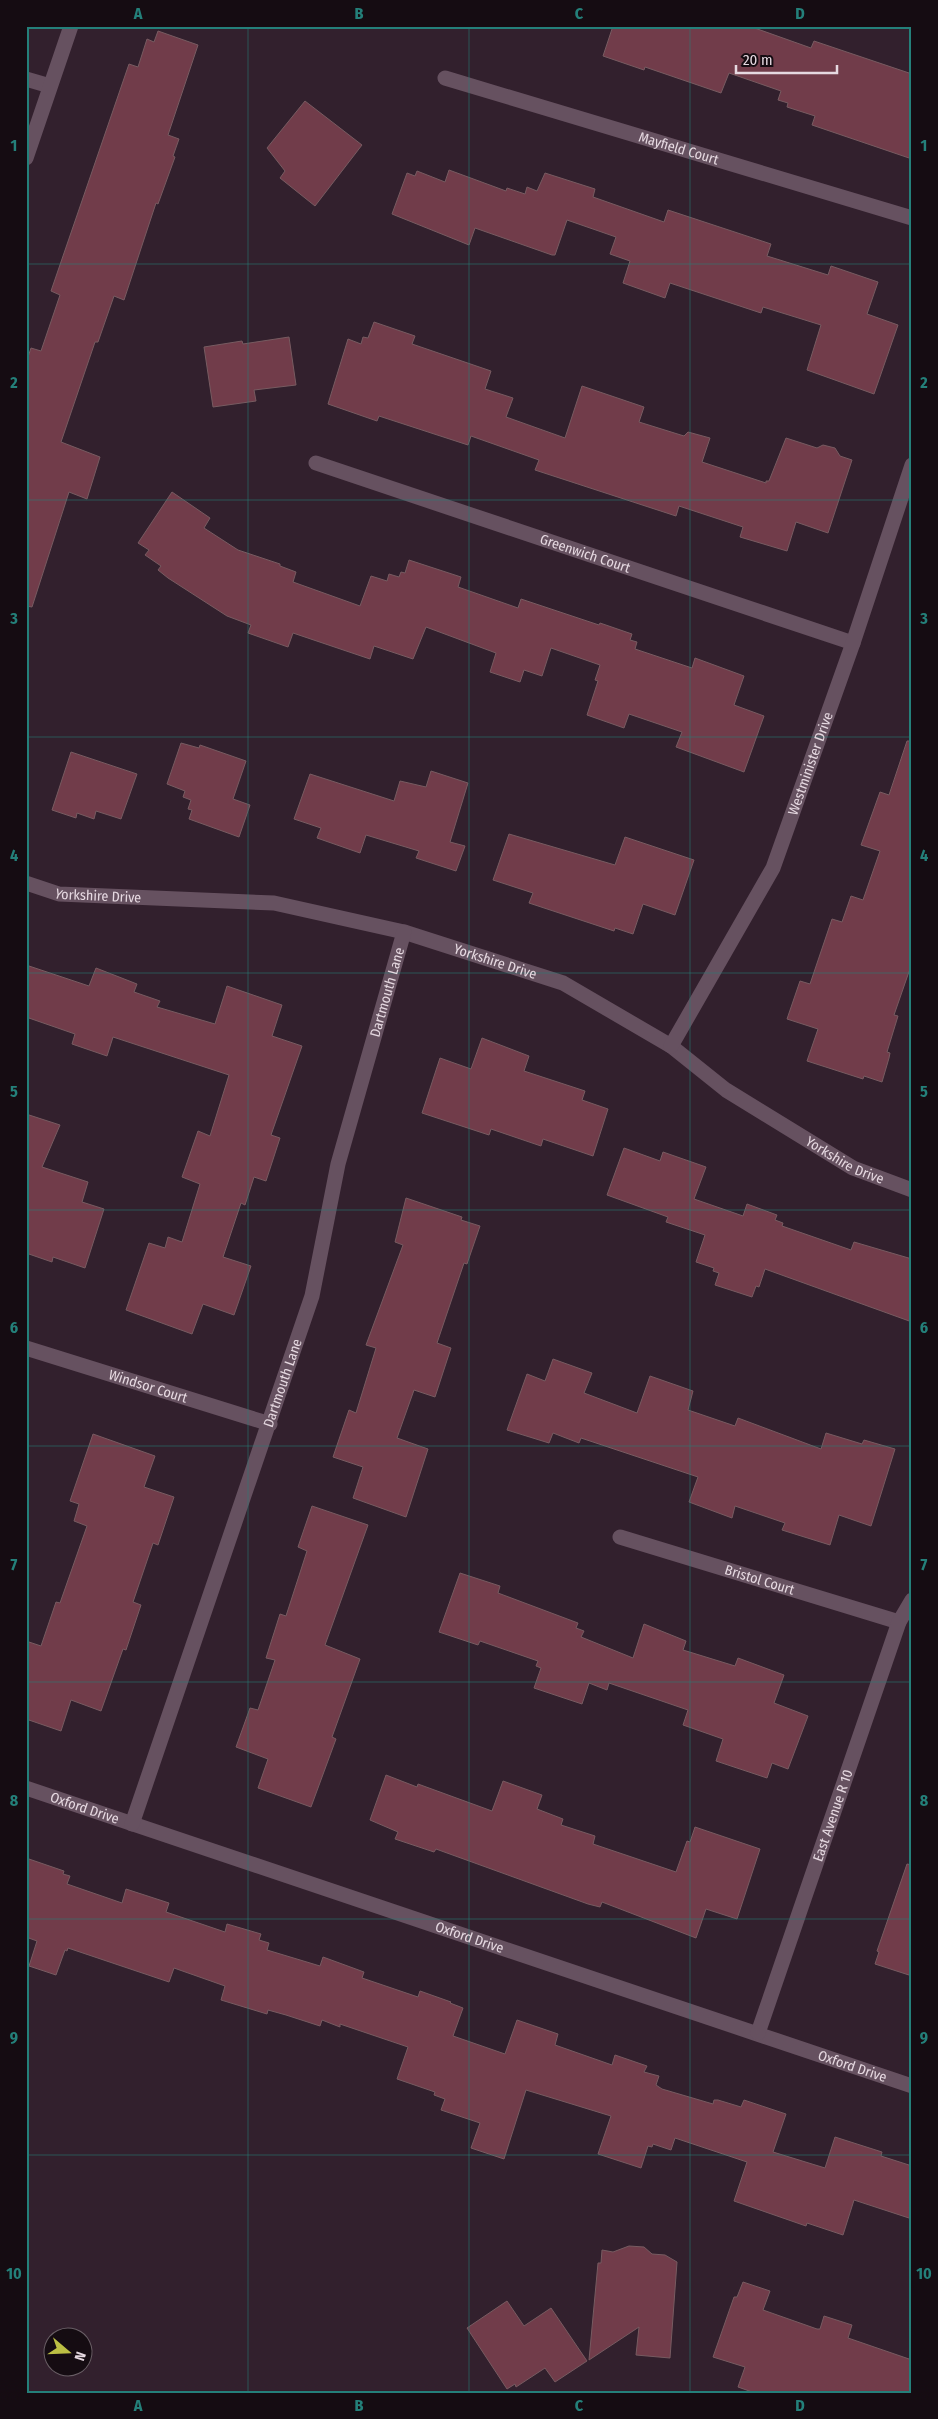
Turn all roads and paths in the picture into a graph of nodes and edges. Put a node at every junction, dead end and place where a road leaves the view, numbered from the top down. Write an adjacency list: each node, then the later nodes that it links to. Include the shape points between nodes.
1 (70, 26): 4 (street)
2 (445, 78): 6 (street, Mayfield Court)
3 (26, 79): 4 (street)
4 (50, 86): 5 (street)
5 (26, 158)
6 (912, 218)
7 (316, 463): 9 (street, Greenwich Court)
8 (912, 465): 9 (street, Westminister Drive)
9 (853, 643): 12 (street, Westminister Drive, via 773,868)
10 (26, 884): 11 (street, Yorkshire Drive, via 60,894 274,903)
11 (404, 932): 12 (street, Yorkshire Drive, via 563,983); 15 (street, Dartmouth Lane, via 338,1164 312,1296)
12 (671, 1046): 13 (street, Yorkshire Drive, via 726,1090 853,1168)
13 (912, 1190)
14 (26, 1348): 15 (street, Windsor Court)
15 (270, 1424): 20 (street, Dartmouth Lane)
16 (620, 1537): 18 (street, Bristol Court)
17 (912, 1600): 18 (street, East Avenue R 10)
18 (899, 1622): 21 (street, East Avenue R 10)
19 (26, 1788): 20 (street, Oxford Drive)
20 (132, 1824): 21 (street, Oxford Drive)
21 (758, 2033): 22 (street, Oxford Drive)
22 (912, 2086)

